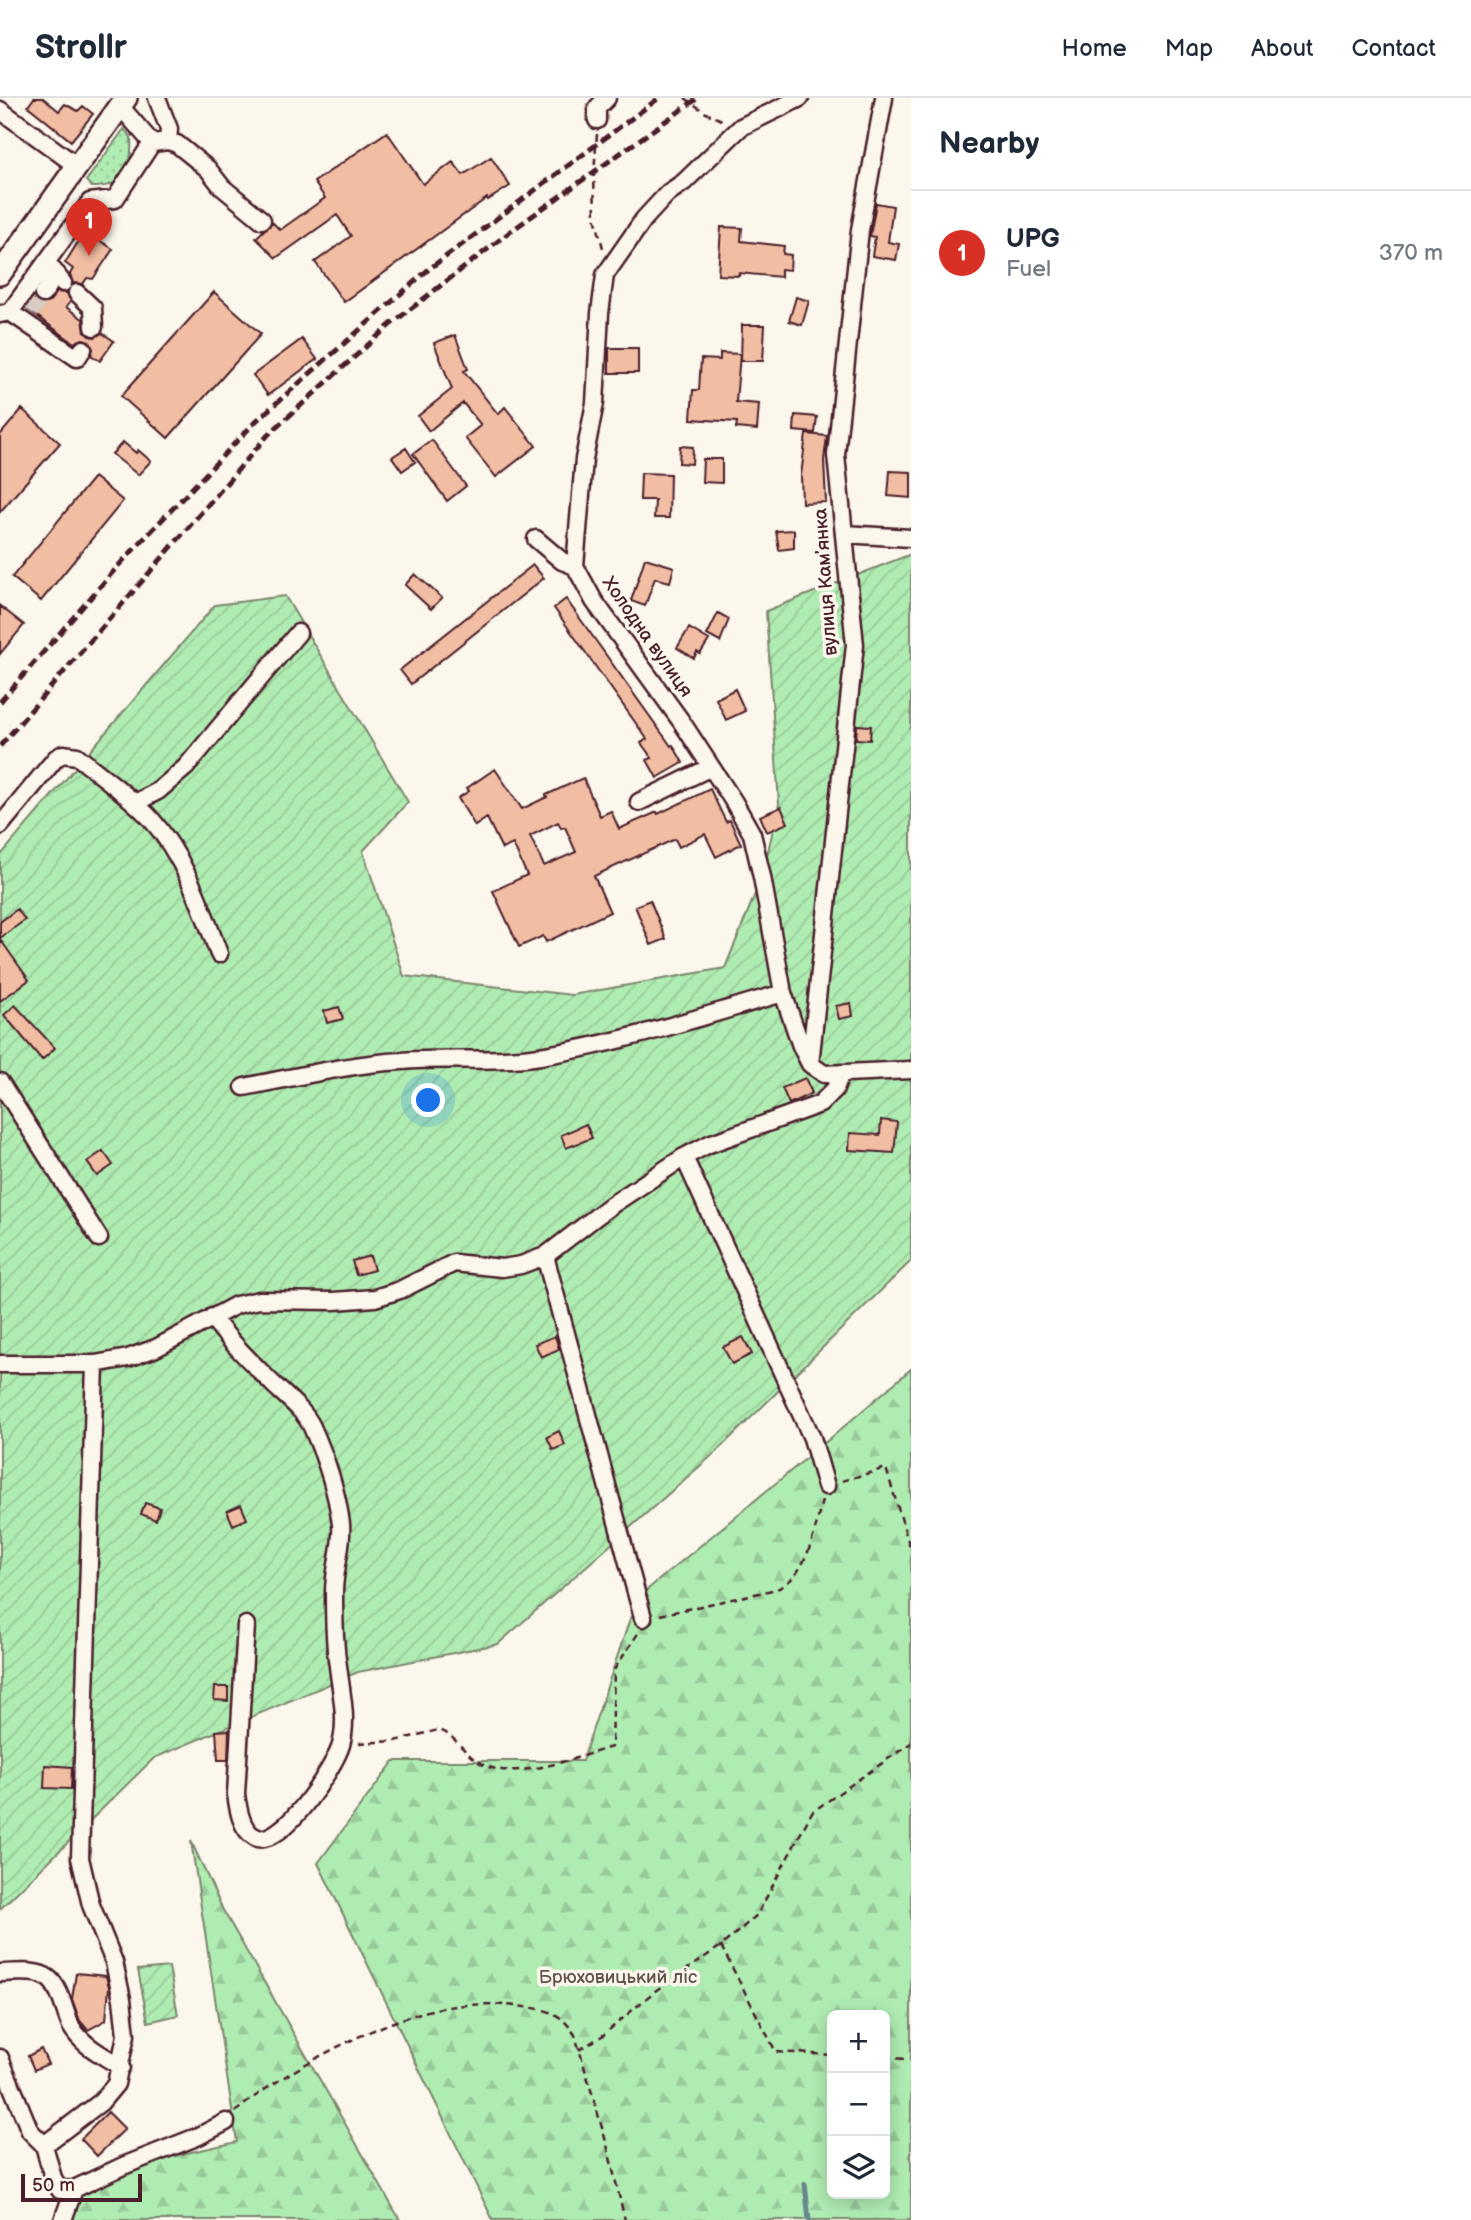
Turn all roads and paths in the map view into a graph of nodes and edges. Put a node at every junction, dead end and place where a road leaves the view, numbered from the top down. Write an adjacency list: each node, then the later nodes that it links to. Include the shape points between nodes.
1 (157, 98): 10 (street, via 169,129)
2 (607, 98): 8 (street, via 597,108)
3 (685, 98): 9 (path, via 706,113)
4 (800, 98): 9 (street)
5 (884, 98): 20 (street, вулиця Камʼянка, via 860,230 836,455)
6 (123, 102): 10 (street); 11 (main road)
7 (0, 110): 11 (street)
8 (597, 120): 13 (path, via 594,217)
9 (741, 127): 13 (street, via 655,206)
10 (160, 142): 12 (street, via 177,144); 15 (street, via 115,199 90,202)
11 (77, 166): 14 (main road)
12 (262, 220)
13 (609, 268): 23 (street, via 603,286 595,403 584,459)
14 (0, 274)
15 (61, 278): 16 (street); 17 (street); 18 (street, via 93,309)
16 (43, 294)
17 (5, 313): 19 (street, via 28,317 77,358)
18 (94, 327)
19 (83, 349)
20 (844, 534): 21 (street); 31 (street, вулиця Камʼянка, via 855,645)
21 (911, 538)
22 (536, 539): 23 (street)
23 (575, 566): 25 (street, Холодна вулиця, via 594,601)
24 (298, 633): 27 (street, via 186,767)
25 (711, 767): 26 (street); 30 (street, Холодна вулиця, via 752,834)
26 (639, 802)
27 (135, 803): 28 (street, via 77,756 63,754); 29 (street, via 172,850)
28 (0, 826)
29 (219, 954)
30 (783, 993): 31 (street, Холодна вулиця); 35 (street, via 596,1046 538,1057 399,1061)
31 (810, 1064): 33 (street, via 824,1074)
32 (911, 1070): 33 (street)
33 (841, 1073): 36 (street, via 835,1090 820,1104)
34 (0, 1082): 37 (street)
35 (244, 1087)
36 (684, 1157): 38 (street); 42 (street, via 813,1438)
37 (99, 1238)
38 (545, 1256): 39 (street, via 511,1268 454,1263 375,1298 259,1300); 44 (street)
39 (212, 1317): 41 (street, via 156,1348); 46 (street, via 236,1348 304,1415 329,1475 341,1537 334,1592 344,1714)
40 (0, 1364): 41 (street)
41 (95, 1364): 55 (street, via 79,1858 122,1999 125,2035)
42 (826, 1486): 43 (path, via 886,1468); 44 (path, via 806,1555 788,1584)
43 (911, 1551)
44 (643, 1618): 46 (path, via 638,1636 614,1670 612,1748 538,1767 502,1770 469,1757 444,1731 395,1741)
45 (246, 1626): 46 (street, via 236,1794 244,1826 254,1837 270,1836 294,1817 333,1766)
46 (341, 1743)
47 (911, 1743): 48 (path, via 811,1812 757,1915)
48 (721, 1946): 50 (path); 51 (path, via 776,2052)
49 (0, 1973): 55 (street, via 48,1977 77,2035)
50 (579, 2050): 56 (path, via 567,2022 542,2010 482,2004 435,2009 317,2059 254,2097); 60 (path)
51 (827, 2055)
52 (0, 2058): 57 (street, via 30,2131)
53 (890, 2058): 54 (path)
54 (911, 2059)
55 (121, 2067): 57 (street, via 116,2084 101,2102)
56 (226, 2122): 58 (street)
57 (44, 2145): 58 (street, via 55,2185 61,2190)
58 (74, 2189): 59 (street)
59 (64, 2220)
60 (625, 2220)

